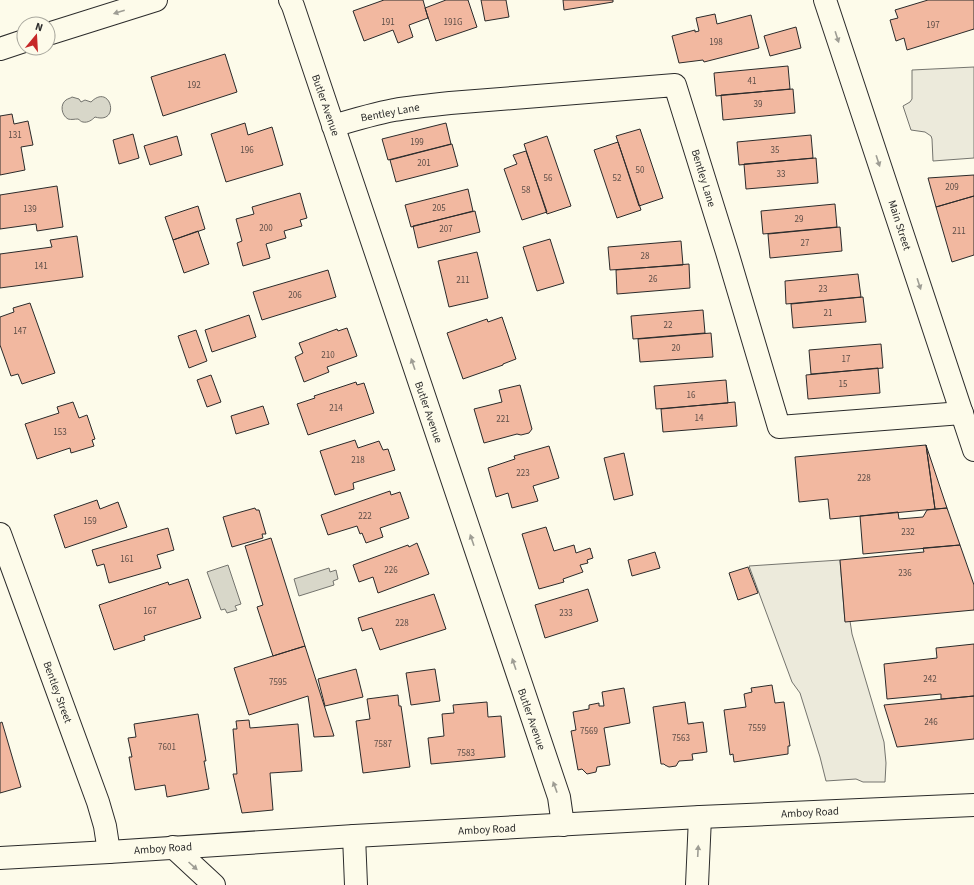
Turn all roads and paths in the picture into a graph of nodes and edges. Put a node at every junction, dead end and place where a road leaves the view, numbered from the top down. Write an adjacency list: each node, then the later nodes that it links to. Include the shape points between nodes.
1 (156, 0): 4 (street, one-way to 4)
2 (290, 0): 7 (street, Butler Avenue)
3 (825, 0): 8 (street, Main Street, one-way to 8)
4 (56, 31)
5 (16, 44): 6 (street)
6 (0, 49)
7 (333, 126): 8 (street, Bentley Lane, via 362,117 421,106 676,86 779,427); 13 (street, Butler Avenue, one-way to 7, via 559,797)
8 (962, 413): 9 (street, Main Street)
9 (974, 450)
10 (0, 534): 16 (street, Bentley Street, via 98,802)
11 (974, 805): 12 (street, Amboy Road)
12 (700, 817): 13 (street, Amboy Road); 20 (street, one-way to 12)
13 (563, 825): 14 (street, Amboy Road)
14 (354, 836): 15 (street, Amboy Road); 19 (street)
15 (173, 847): 16 (street, Amboy Road); 18 (street, one-way to 18)
16 (109, 852): 17 (street, Amboy Road)
17 (0, 858)
18 (214, 885)
19 (356, 885)
20 (697, 885)

